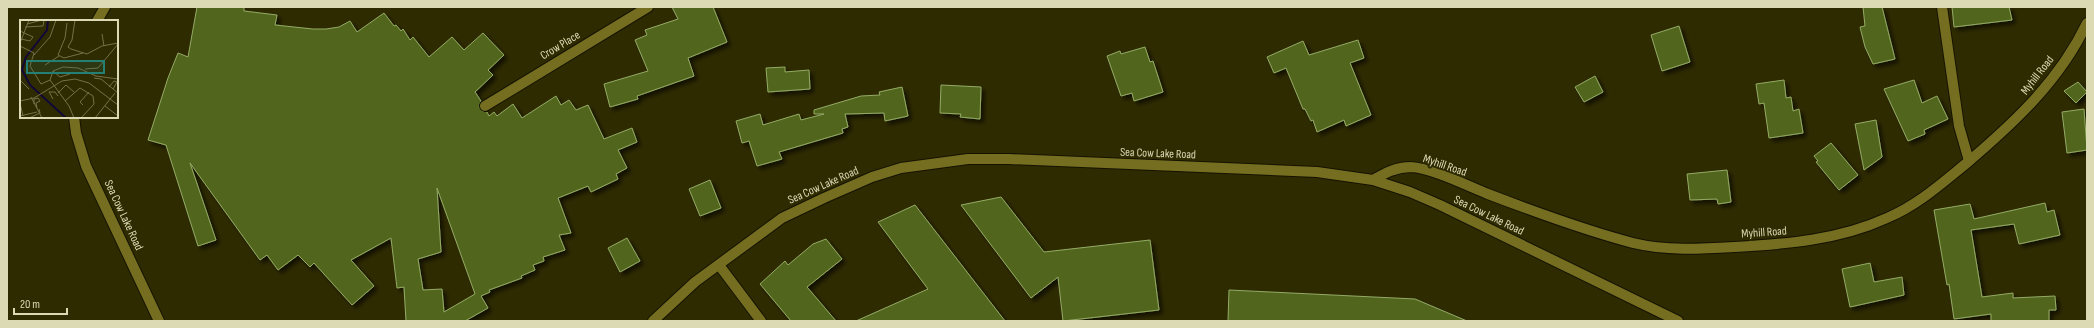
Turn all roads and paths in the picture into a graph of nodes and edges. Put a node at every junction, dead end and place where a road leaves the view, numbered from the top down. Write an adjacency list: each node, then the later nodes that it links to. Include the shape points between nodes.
1 (105, 7): 4 (street)
2 (648, 7): 6 (street, Crow Place)
3 (1942, 7): 8 (street, via 1958,120)
4 (98, 20)
5 (2087, 23): 8 (street, Myhill Road, via 2050,82 2025,112)
6 (485, 106)
7 (74, 118): 11 (street, Sea Cow Lake Road, via 76,134 86,166)
8 (1969, 161): 9 (street, Myhill Road, via 1933,192 1888,218 1865,226 1807,241 1685,250 1632,243 1523,208 1422,169 1399,168)
9 (1373, 180): 10 (street, Sea Cow Lake Road, via 1317,172 1009,159 968,159 932,163 901,168 872,178 782,218); 14 (street, Sea Cow Lake Road, via 1440,205)
10 (719, 265): 12 (street, Sea Cow Lake Road, via 695,282); 13 (street)
11 (159, 321)
12 (653, 321)
13 (761, 321)
14 (1678, 321)

